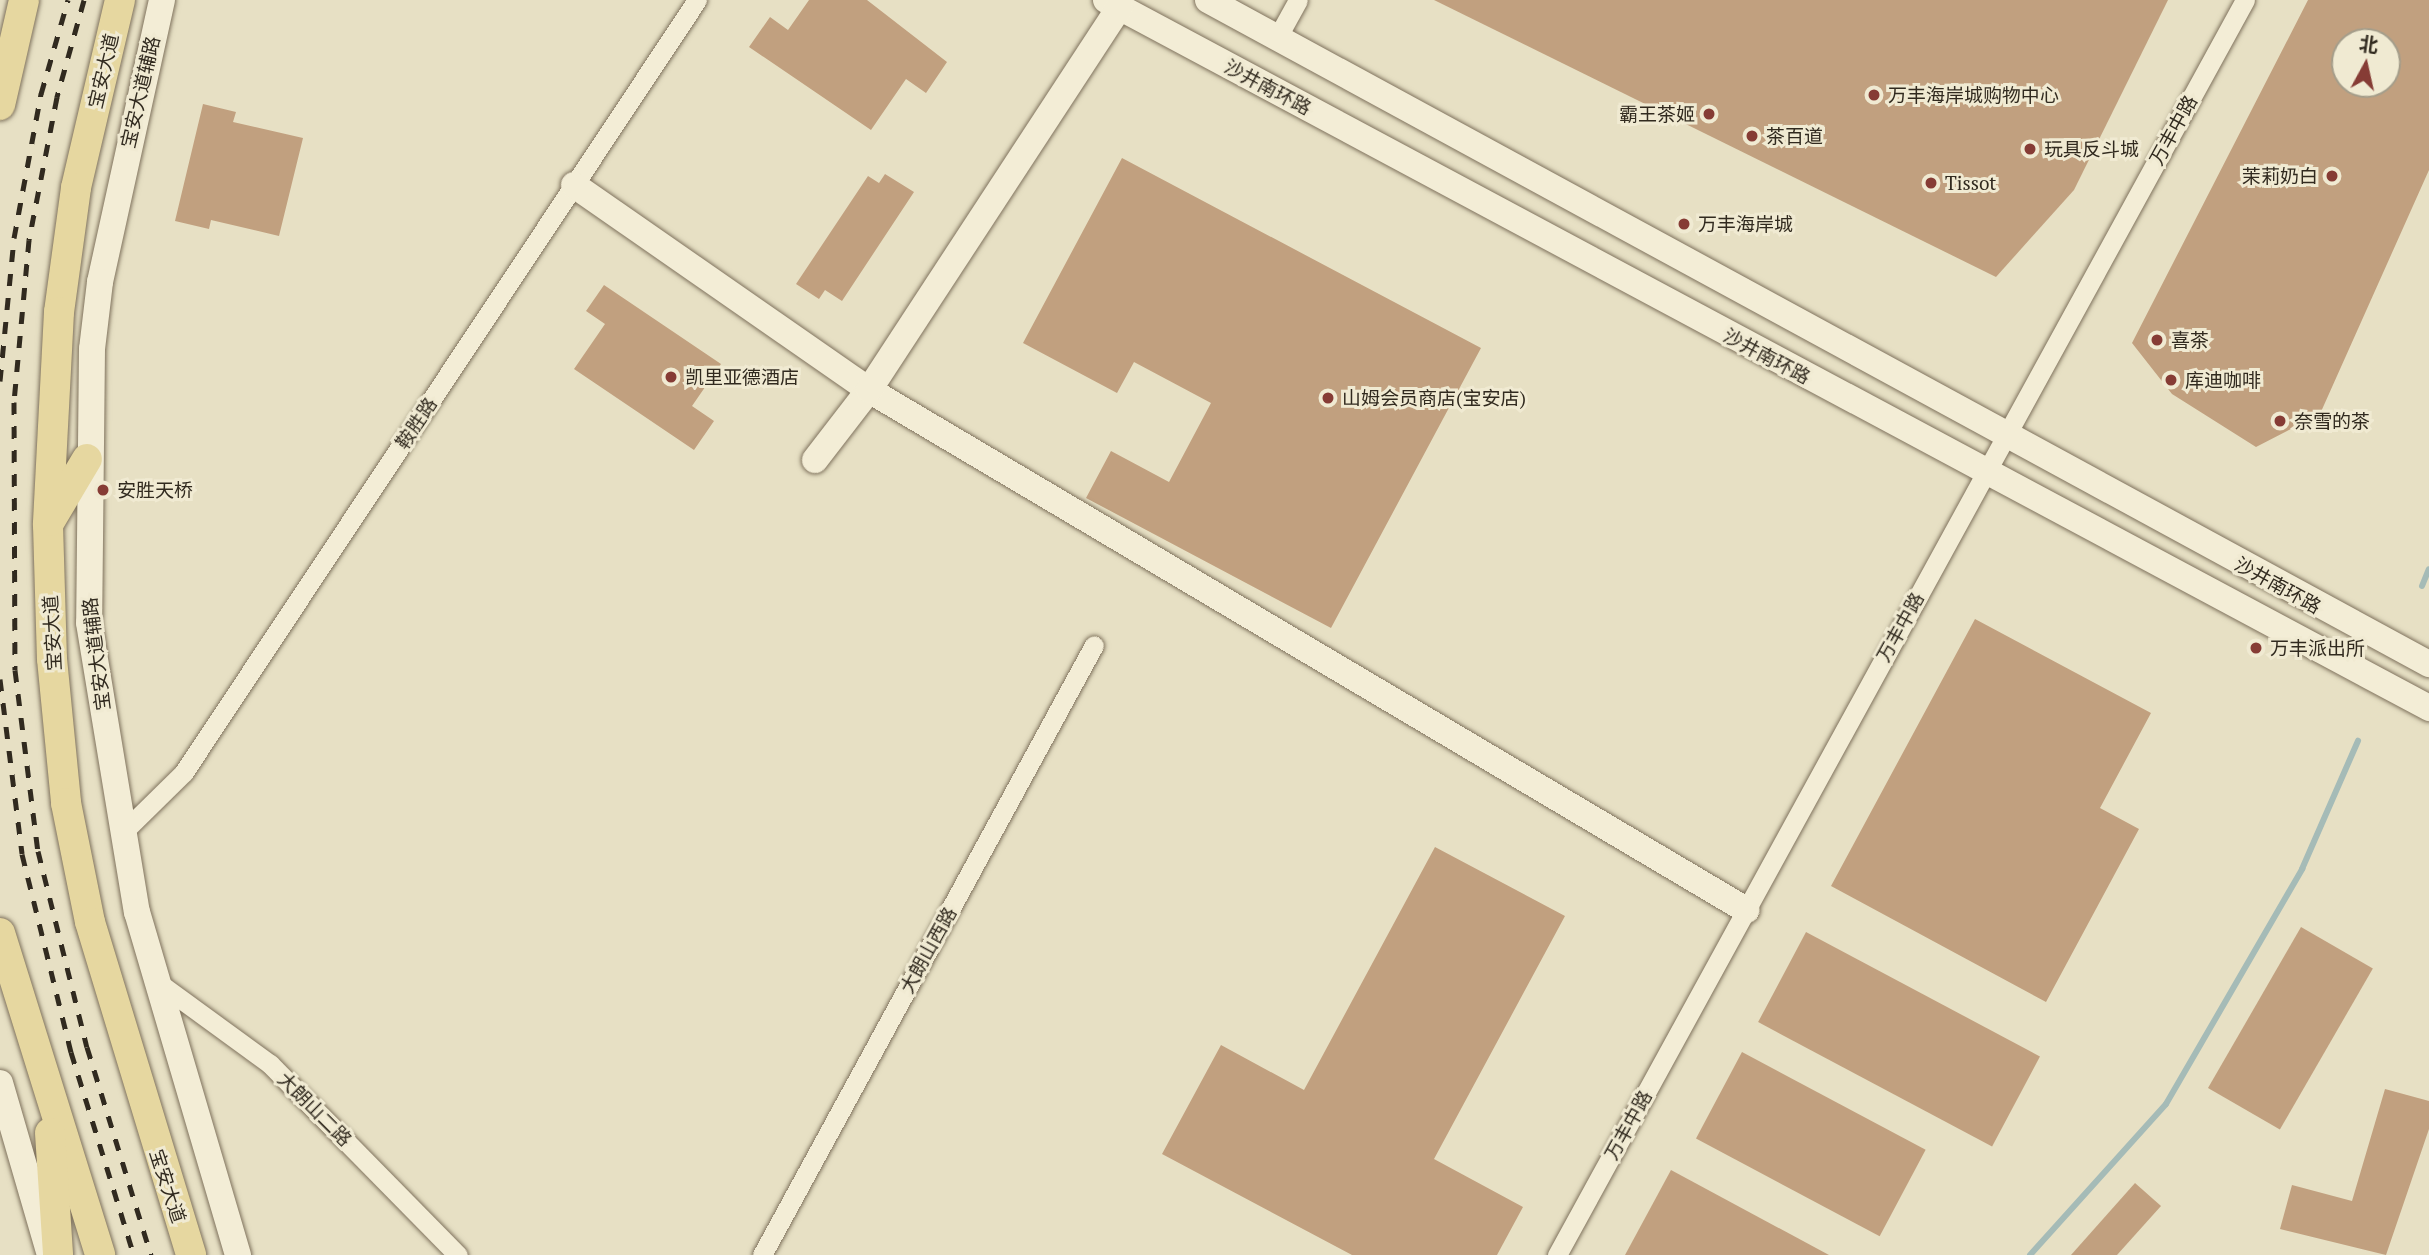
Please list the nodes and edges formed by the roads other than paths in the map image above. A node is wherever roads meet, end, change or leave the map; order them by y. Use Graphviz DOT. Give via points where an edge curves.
graph roads {
  1 [pos="24,0"];
  2 [pos="120,0"];
  3 [pos="162,0"];
  4 [pos="697,0"];
  5 [pos="1208,0"];
  6 [pos="1298,0"];
  7 [pos="2245,0"];
  8 [pos="1113,4"];
  9 [pos="1277,38"];
  10 [pos="0,104"];
  11 [pos="574,185"];
  12 [pos="869,390"];
  13 [pos="2005,436"];
  14 [pos="87,459"];
  15 [pos="815,460"];
  16 [pos="1985,473"];
  17 [pos="48,525"];
  18 [pos="1094,645"];
  19 [pos="2429,664"];
  20 [pos="2429,708"];
  21 [pos="121,834"];
  22 [pos="1746,910"];
  23 [pos="0,933"];
  24 [pos="156,981"];
  25 [pos="46,1080"];
  26 [pos="0,1083"];
  27 [pos="180,1222"];
  28 [pos="50,1255"];
  29 [pos="58,1255"];
  30 [pos="100,1255"];
  31 [pos="191,1255"];
  32 [pos="199,1255"];
  33 [pos="238,1255"];
  34 [pos="458,1255"];
  35 [pos="761,1255"];
  36 [pos="1557,1255"];
  1 -- 10 [label="main road"];
  2 -- 17 [label="main road, 宝安大道" via="76,188 59,312"];
  3 -- 14 [label="main road, 宝安大道辅路" via="100,282"];
  4 -- 11 [label="street, 鞍胜路"];
  5 -- 9 [label="main road, 沙井南环路"];
  6 -- 9 [label="street"];
  7 -- 13 [label="street, 万丰中路"];
  8 -- 12 [label="main road"];
  8 -- 16 [label="main road, 沙井南环路"];
  9 -- 13 [label="main road, 沙井南环路"];
  11 -- 12 [label="main road"];
  11 -- 21 [label="street, 鞍胜路" via="184,772"];
  12 -- 15 [label="main road"];
  12 -- 22 [label="main road"];
  13 -- 16 [label="street, 万丰中路"];
  13 -- 19 [label="main road, 沙井南环路"];
  14 -- 17 [label="main road"];
  14 -- 21 [label="main road, 宝安大道辅路" via="89,623"];
  16 -- 20 [label="main road, 沙井南环路"];
  16 -- 22 [label="street, 万丰中路"];
  17 -- 27 [label="main road, 宝安大道" via="66,803 109,995"];
  18 -- 35 [label="street, 大朗山西路"];
  21 -- 24 [label="main road, 宝安大道辅路"];
  22 -- 36 [label="street, 万丰中路"];
  23 -- 25 [label="main road"];
  24 -- 33 [label="main road, 宝安大道辅路"];
  24 -- 34 [label="street, 大朗山二路" via="270,1064"];
  25 -- 29 [label="main road"];
  25 -- 30 [label="main road"];
  26 -- 28 [label="main road"];
  27 -- 31 [label="main road, 宝安大道"];
  27 -- 32 [label="main road"];
}
